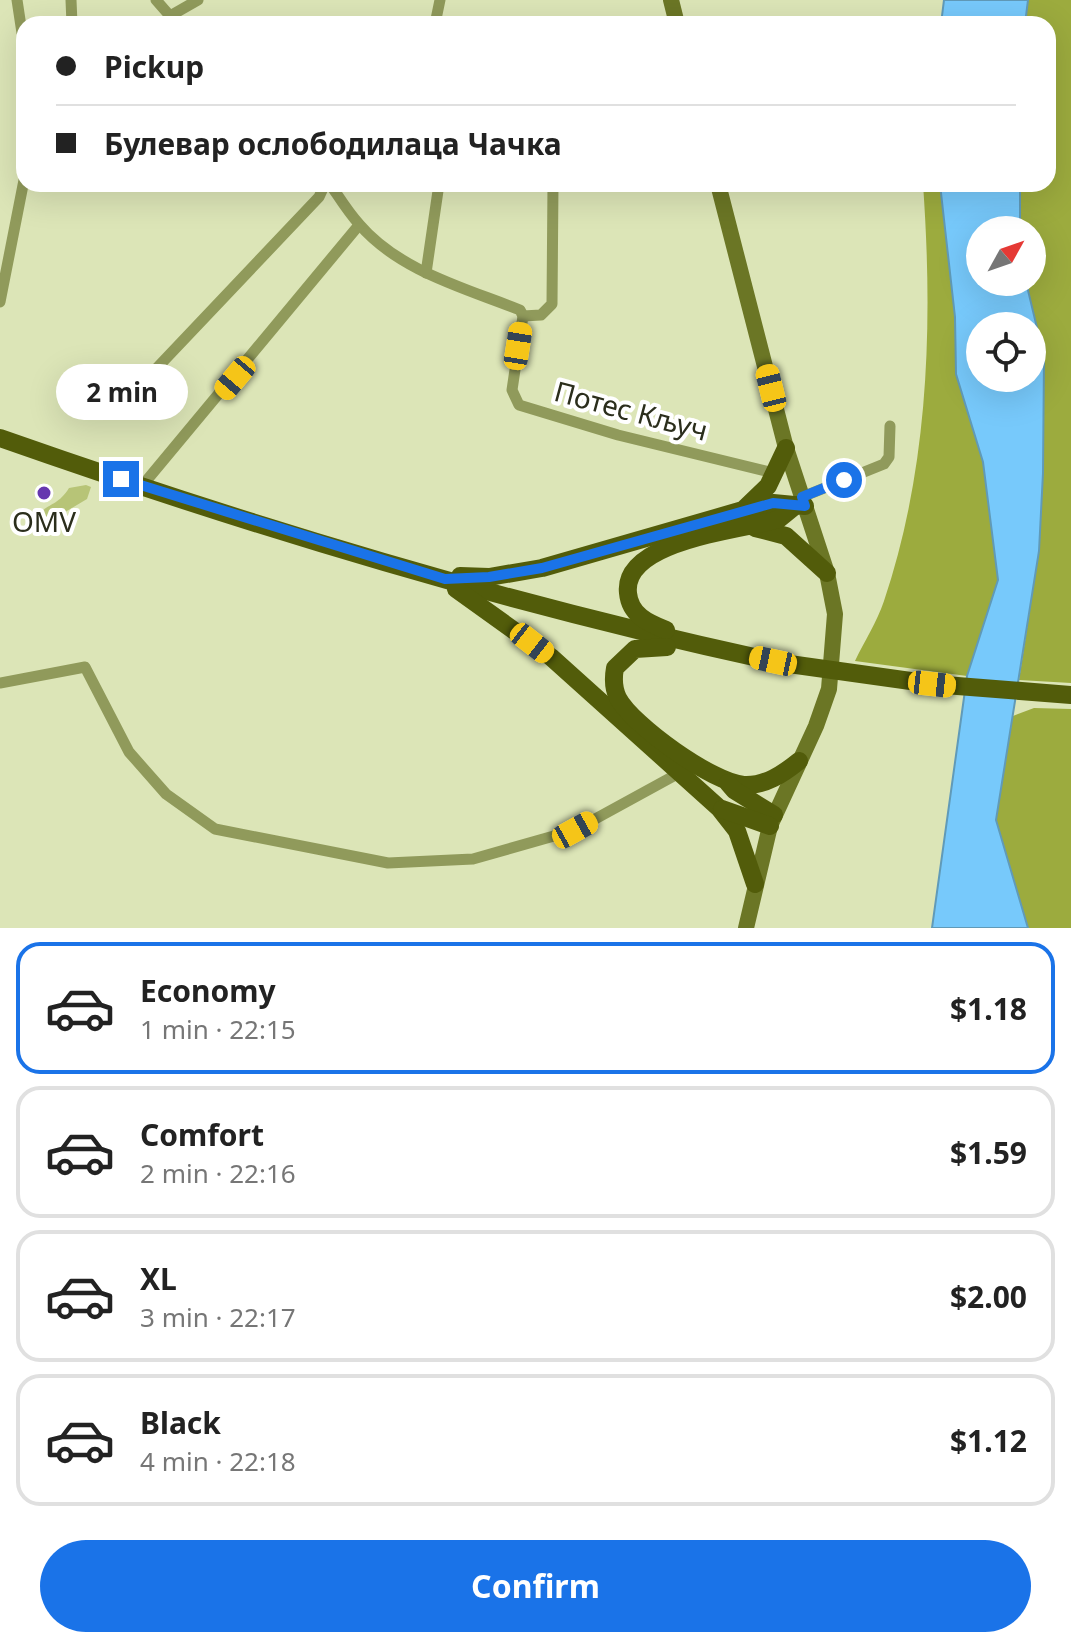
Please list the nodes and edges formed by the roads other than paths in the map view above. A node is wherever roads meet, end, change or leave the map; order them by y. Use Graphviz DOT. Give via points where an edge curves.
graph roads {
  1 [pos="156,0"];
  2 [pos="198,0"];
  3 [pos="170,16"];
  4 [pos="179,16"];
  5 [pos="22,192"];
  6 [pos="322,192"];
  7 [pos="334,192"];
  8 [pos="438,192"];
  9 [pos="553,192"];
  10 [pos="720,192"];
  11 [pos="359,225"];
  12 [pos="426,273"];
  13 [pos="0,302"];
  14 [pos="523,316"];
  15 [pos="118,409"];
  16 [pos="890,426"];
  17 [pos="0,438"];
  18 [pos="786,448"];
  19 [pos="774,473"];
  20 [pos="142,486"];
  21 [pos="800,503"];
  22 [pos="748,519"];
  23 [pos="827,573"];
  24 [pos="445,579"];
  25 [pos="689,643"];
  26 [pos="0,683"];
  27 [pos="1071,695"];
  28 [pos="799,761"];
  29 [pos="681,772"];
  30 [pos="726,779"];
  31 [pos="719,808"];
  32 [pos="772,820"];
  33 [pos="755,884"];
  34 [pos="746,928"];
  1 -- 3 [label="street"];
  2 -- 4 [label="street"];
  5 -- 13 [label="street"];
  6 -- 15 [label="street"];
  7 -- 11 [label="street"];
  8 -- 12 [label="street"];
  9 -- 14 [label="street" via="552,304 541,315"];
  10 -- 18 [label="street"];
  11 -- 12 [label="street"];
  11 -- 20 [label="street"];
  12 -- 14 [label="street" via="520,310"];
  14 -- 19 [label="street, Потес Кључ" via="512,390 519,405"];
  16 -- 21 [label="street" via="884,464"];
  17 -- 20 [label="main road"];
  18 -- 19 [label="main road"];
  18 -- 21 [label="street"];
  19 -- 22 [label="main road"];
  20 -- 24 [label="main road"];
  21 -- 22 [label="main road" via="779,519"];
  21 -- 23 [label="street"];
  22 -- 23 [label="main road" via="786,536"];
  22 -- 24 [label="main road" via="542,568"];
  22 -- 25 [label="main road" via="660,549 632,574 628,591 638,615"];
  23 -- 28 [label="street" via="835,614 829,689"];
  24 -- 25 [label="main road"];
  24 -- 29 [label="main road" via="551,657"];
  25 -- 27 [label="main road, bridge" via="782,663 918,682"];
  25 -- 30 [label="main road" via="631,651 615,668 614,690 646,728"];
  26 -- 29 [label="street" via="85,667 129,752 166,794 215,829 388,863 473,859 575,830"];
  28 -- 30 [label="main road" via="761,783"];
  28 -- 32 [label="street"];
  29 -- 31 [label="main road"];
  30 -- 32 [label="main road"];
  31 -- 32 [label="main road"];
  31 -- 33 [label="main road" via="737,831"];
  32 -- 33 [label="street"];
  33 -- 34 [label="street"];
}
